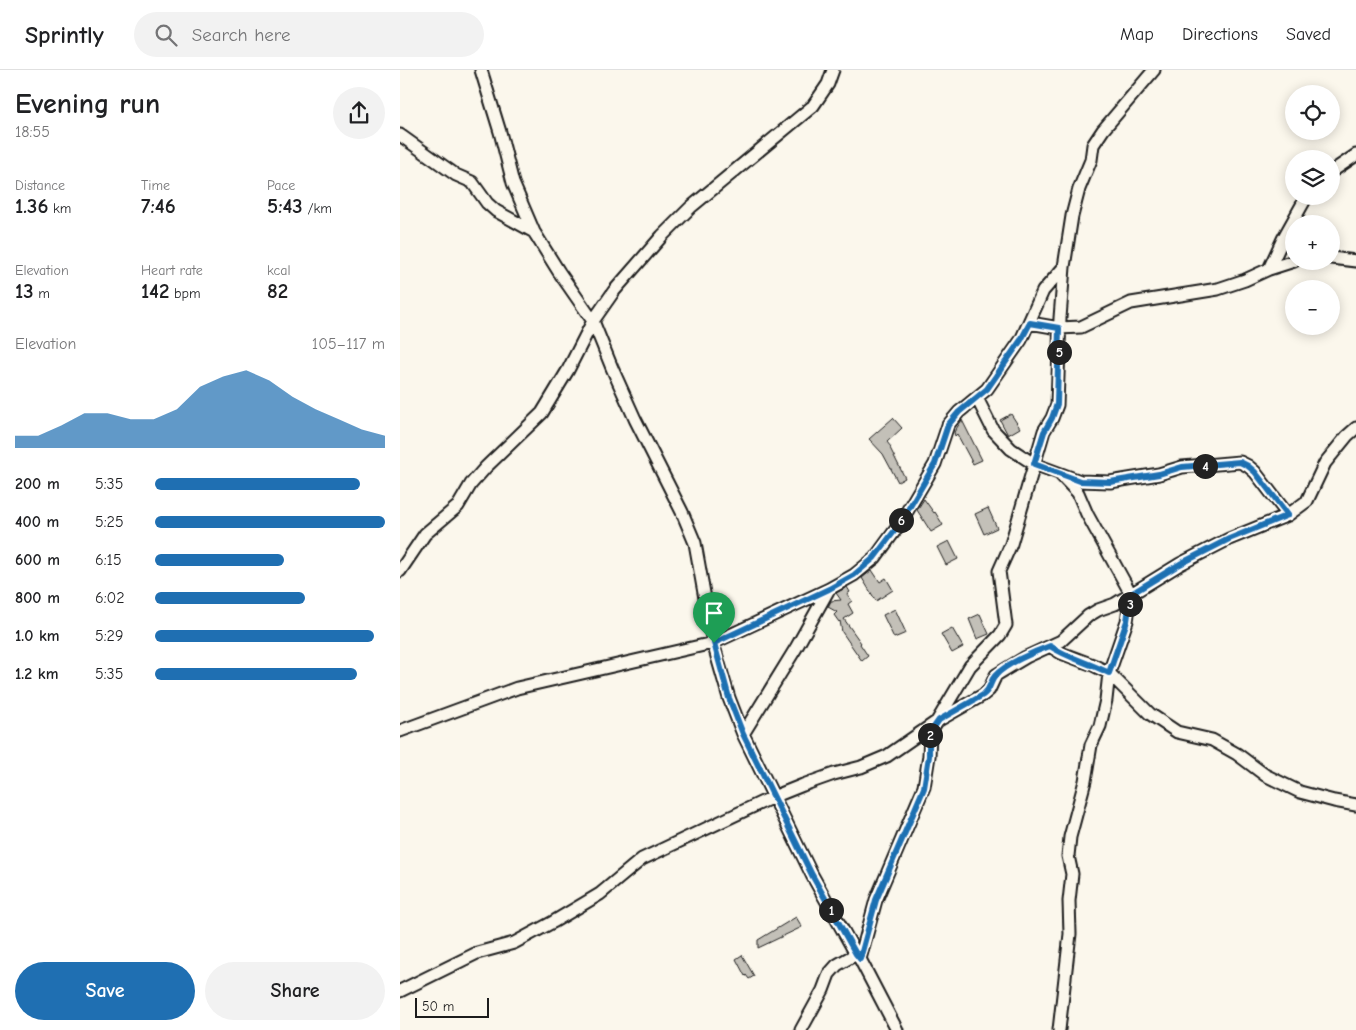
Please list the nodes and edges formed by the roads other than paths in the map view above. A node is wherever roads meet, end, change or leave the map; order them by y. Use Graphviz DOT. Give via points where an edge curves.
graph roads {
  1 [pos="480,70"];
  2 [pos="833,70"];
  3 [pos="1154,70"];
  4 [pos="400,136"];
  5 [pos="1356,155"];
  6 [pos="1340,166"];
  7 [pos="1302,205"];
  8 [pos="534,232"];
  9 [pos="1340,259"];
  10 [pos="1356,261"];
  11 [pos="1285,264"];
  12 [pos="1064,267"];
  13 [pos="1269,269"];
  14 [pos="593,321"];
  15 [pos="1030,323"];
  16 [pos="1059,328"];
  17 [pos="977,398"];
  18 [pos="1356,428"];
  19 [pos="1034,464"];
  20 [pos="1060,474"];
  21 [pos="1288,515"];
  22 [pos="400,571"];
  23 [pos="829,589"];
  24 [pos="1131,594"];
  25 [pos="714,643"];
  26 [pos="1050,646"];
  27 [pos="1109,673"];
  28 [pos="939,720"];
  29 [pos="400,731"];
  30 [pos="743,734"];
  31 [pos="774,797"];
  32 [pos="1356,805"];
  33 [pos="858,956"];
  34 [pos="400,991"];
  35 [pos="801,1030"];
  36 [pos="897,1030"];
  37 [pos="1059,1030"];
  1 -- 8 [label="street" via="513,183"];
  2 -- 14 [label="street" via="813,106 674,224 614,291"];
  3 -- 12 [label="street" via="1094,145 1074,207"];
  4 -- 8 [label="street" via="472,182 496,211"];
  5 -- 6 [label="street"];
  7 -- 13 [label="street"];
  8 -- 14 [label="street"];
  9 -- 10 [label="street"];
  11 -- 13 [label="street"];
  12 -- 15 [label="street" via="1043,291"];
  12 -- 16 [label="street"];
  13 -- 16 [label="street" via="1218,289 1131,304 1081,327"];
  14 -- 22 [label="street" via="542,413 486,467 458,506 425,534"];
  14 -- 25 [label="street" via="635,419 695,543"];
  15 -- 16 [label="street"];
  15 -- 17 [label="street" via="987,389"];
  16 -- 19 [label="street" via="1057,404"];
  17 -- 19 [label="street" via="993,430"];
  17 -- 23 [label="street" via="948,425 935,464 899,525 874,558 854,575"];
  18 -- 21 [label="street" via="1325,463 1307,501"];
  19 -- 20 [label="street"];
  19 -- 28 [label="street" via="1011,544 999,571 1006,625 970,666"];
  20 -- 21 [label="street" via="1080,481 1110,482 1182,467 1240,462 1255,472"];
  20 -- 24 [label="street" via="1078,493"];
  21 -- 24 [label="street" via="1229,539"];
  23 -- 25 [label="street"];
  23 -- 30 [label="street"];
  24 -- 26 [label="street" via="1088,616 1065,638"];
  24 -- 27 [label="street" via="1127,621"];
  25 -- 29 [label="street" via="517,688"];
  25 -- 30 [label="street"];
  26 -- 27 [label="street"];
  26 -- 28 [label="street" via="1011,665 996,675 983,695"];
  27 -- 32 [label="street" via="1150,714 1177,732 1212,740 1265,775 1300,792"];
  27 -- 37 [label="street" via="1100,726 1090,745 1085,781 1070,837 1070,934"];
  28 -- 31 [label="street" via="887,756"];
  28 -- 33 [label="street" via="929,738 924,788 876,900"];
  30 -- 31 [label="street"];
  31 -- 33 [label="street" via="812,875"];
  31 -- 34 [label="street" via="642,858 600,894 514,943 477,954"];
  33 -- 35 [label="street" via="837,964 829,974"];
  33 -- 36 [label="street"];
}
